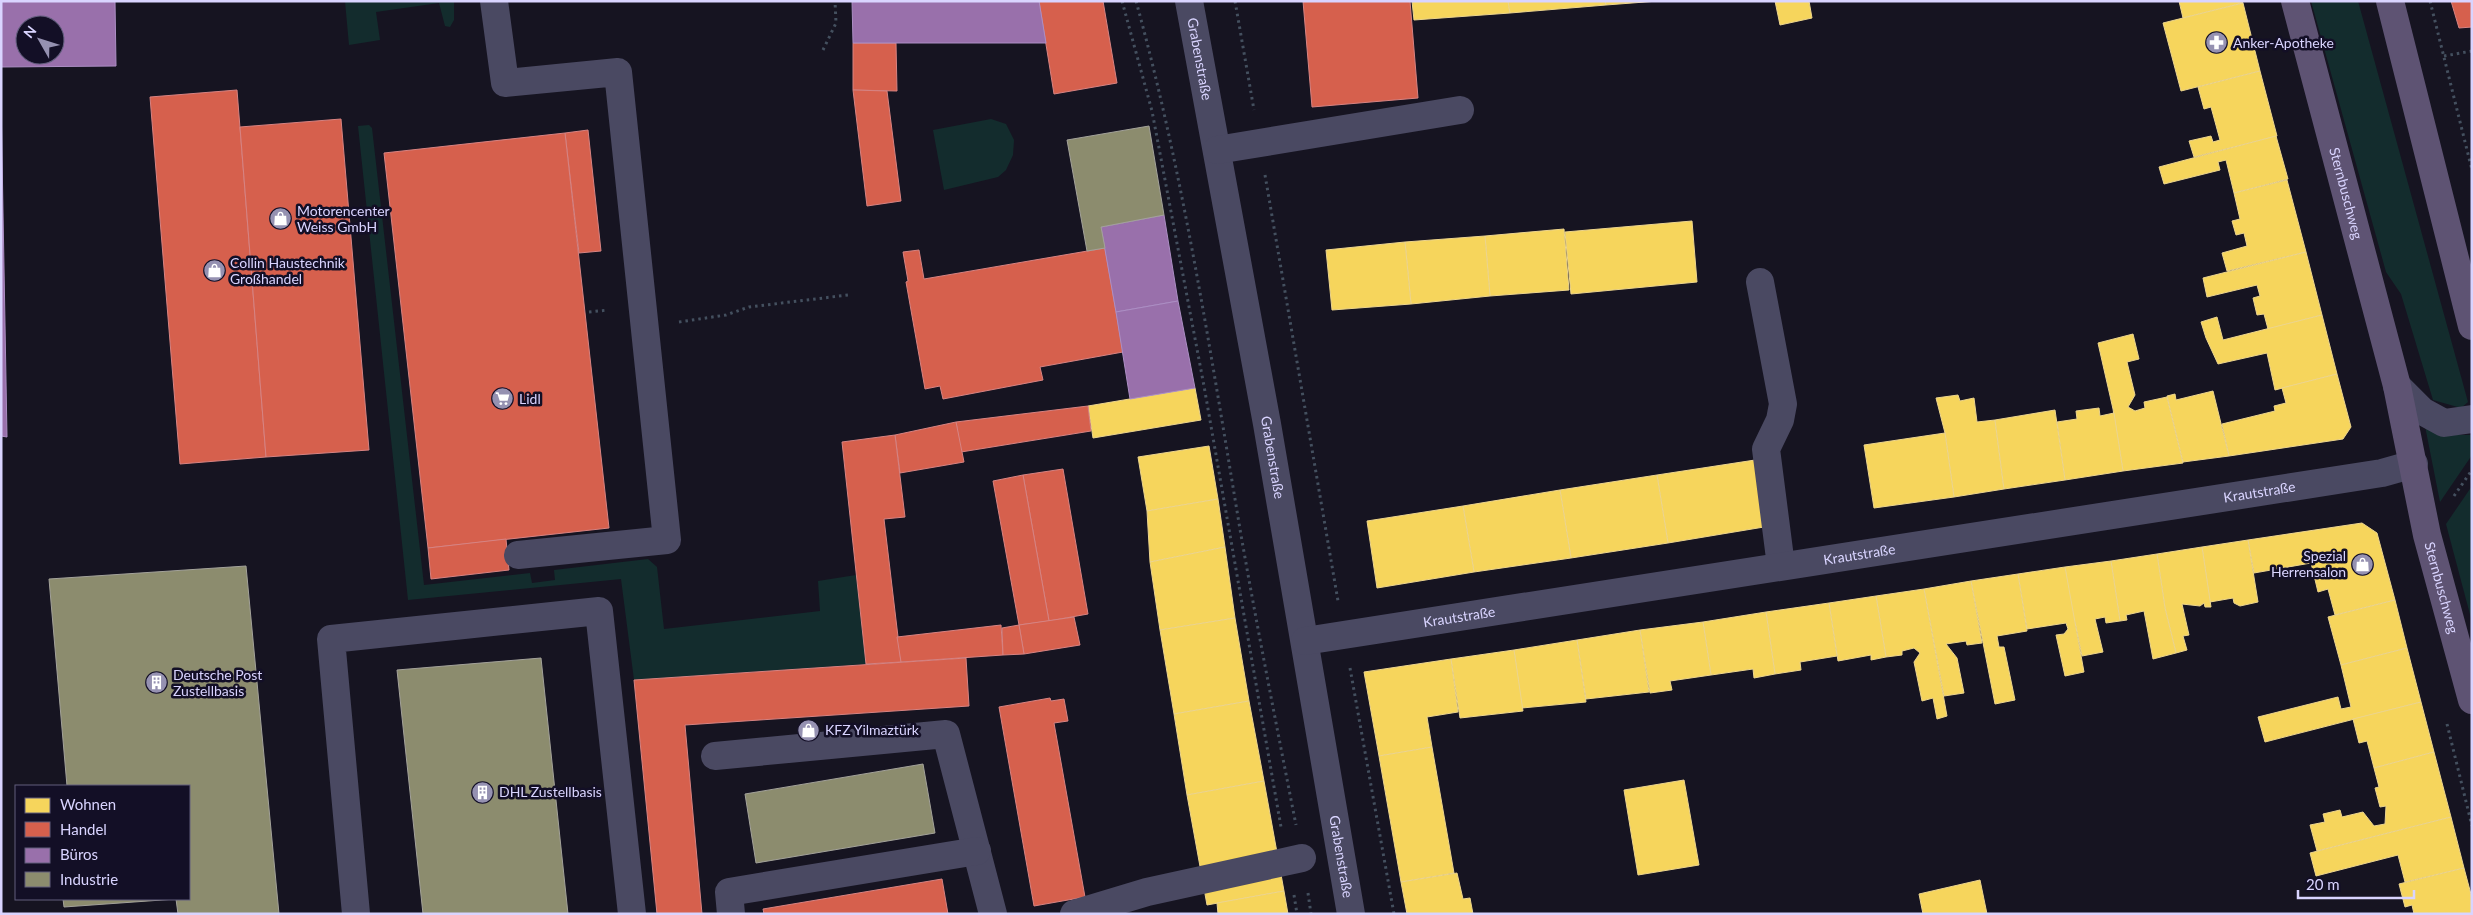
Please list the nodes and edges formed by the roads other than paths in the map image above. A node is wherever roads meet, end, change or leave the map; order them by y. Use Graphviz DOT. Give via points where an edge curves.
graph roads {
  1 [pos="494,1"];
  2 [pos="1190,1"];
  3 [pos="2295,1"];
  4 [pos="2390,1"];
  5 [pos="1460,110"];
  6 [pos="1217,150"];
  7 [pos="1760,282"];
  8 [pos="2472,326"];
  9 [pos="2397,386"];
  10 [pos="2472,419"];
  11 [pos="2414,464"];
  12 [pos="518,555"];
  13 [pos="1781,566"];
  14 [pos="1306,641"];
  15 [pos="2472,700"];
  16 [pos="715,756"];
  17 [pos="977,851"];
  18 [pos="1302,858"];
  19 [pos="356,914"];
  20 [pos="632,914"];
  21 [pos="731,914"];
  22 [pos="993,914"];
  23 [pos="1074,914"];
  24 [pos="1351,914"];
  1 -- 12 [label="street" via="505,84 618,72 667,540"];
  2 -- 6 [label="street, Grabenstraße"];
  3 -- 9 [label="main road, Sternbuschweg"];
  4 -- 8 [label="main road"];
  5 -- 6 [label="street"];
  6 -- 14 [label="street, Grabenstraße"];
  7 -- 13 [label="street" via="1783,404 1780,420 1766,449"];
  9 -- 10 [label="street" via="2422,411 2444,423"];
  9 -- 11 [label="main road, Sternbuschweg"];
  11 -- 13 [label="street, Krautstraße" via="2382,473"];
  11 -- 15 [label="main road, Sternbuschweg" via="2427,536"];
  13 -- 14 [label="street, Krautstraße"];
  14 -- 24 [label="street, Grabenstraße"];
  16 -- 17 [label="street" via="946,734"];
  17 -- 21 [label="street" via="729,892"];
  17 -- 22 [label="street"];
  18 -- 23 [label="street" via="1147,892"];
  19 -- 20 [label="street" via="331,639 599,611"];
}
